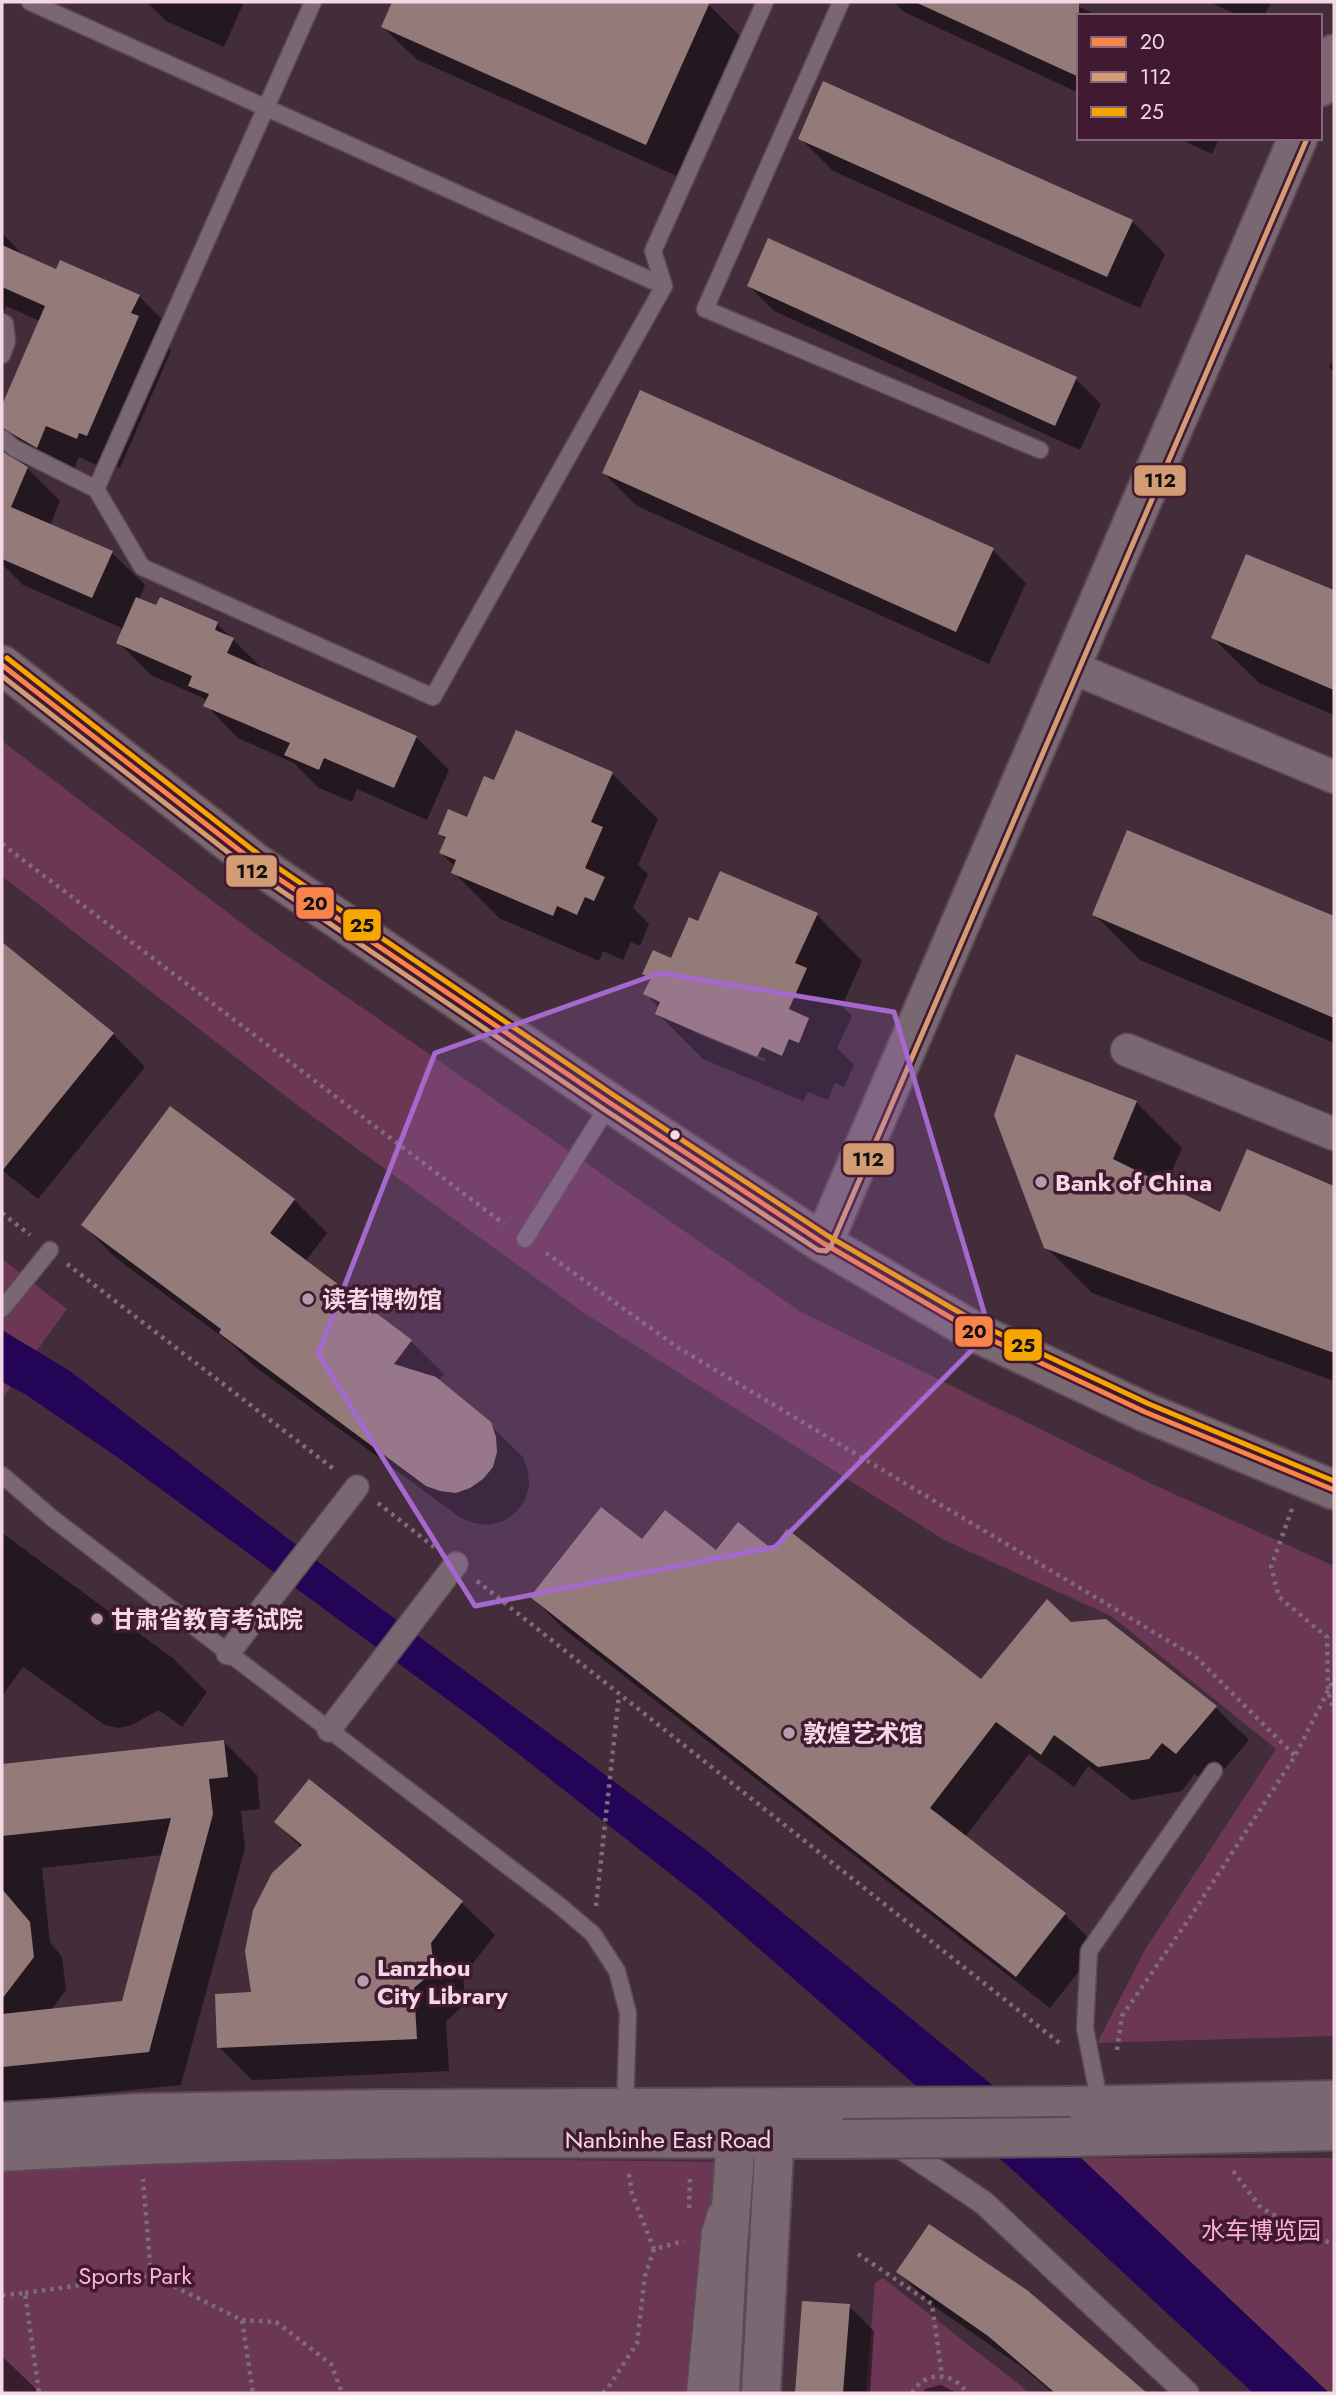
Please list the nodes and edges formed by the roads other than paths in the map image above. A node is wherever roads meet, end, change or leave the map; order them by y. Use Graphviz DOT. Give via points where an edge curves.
graph roads {
  1 [pos="30,2"];
  2 [pos="313,2"];
  3 [pos="765,2"];
  4 [pos="841,2"];
  5 [pos="1334,54"];
  6 [pos="1322,82"];
  7 [pos="266,108"];
  8 [pos="1297,140"];
  9 [pos="664,286"];
  10 [pos="2,322"];
  11 [pos="2,355"];
  12 [pos="2,438"];
  13 [pos="1040,450"];
  14 [pos="96,489"];
  15 [pos="2,665"];
  16 [pos="1071,667"];
  17 [pos="1334,777"];
  18 [pos="1127,1050"];
  19 [pos="610,1103"];
  20 [pos="1334,1134"];
  21 [pos="525,1239"];
  22 [pos="823,1243"];
  23 [pos="50,1250"];
  24 [pos="6,1303"];
  25 [pos="2,1475"];
  26 [pos="1319,1483"];
  27 [pos="357,1487"];
  28 [pos="456,1564"];
  29 [pos="228,1653"];
  30 [pos="329,1730"];
  31 [pos="1214,1771"];
  32 [pos="1334,2100"];
  33 [pos="1084,2105"];
  34 [pos="2,2122"];
  35 [pos="738,2123"];
  36 [pos="776,2123"];
  37 [pos="843,2123"];
  38 [pos="625,2124"];
  39 [pos="1334,2131"];
  40 [pos="2,2152"];
  41 [pos="712,2389"];
  42 [pos="762,2389"];
  43 [pos="1187,2393"];
  1 -- 7 [label="lane"];
  2 -- 7 [label="lane"];
  3 -- 9 [label="lane" via="653,251"];
  4 -- 13 [label="lane" via="705,309"];
  5 -- 6 [label="main road"];
  7 -- 9 [label="lane"];
  7 -- 14 [label="lane"];
  8 -- 16 [label="main road"];
  9 -- 14 [label="lane" via="433,697 142,567"];
  10 -- 11 [label="lane" via="7,341"];
  12 -- 14 [label="lane" via="13,448"];
  15 -- 19 [label="main road" via="257,864"];
  16 -- 17 [label="street"];
  16 -- 22 [label="main road"];
  18 -- 20 [label="street"];
  19 -- 21 [label="lane"];
  19 -- 22 [label="main road"];
  22 -- 26 [label="main road" via="977,1333 1145,1412"];
  23 -- 24 [label="lane"];
  25 -- 29 [label="lane"];
  27 -- 29 [label="street"];
  28 -- 30 [label="street"];
  29 -- 30 [label="lane"];
  30 -- 38 [label="lane" via="593,1934 617,1971 628,2013"];
  31 -- 33 [label="lane" via="1089,1951"];
  32 -- 33 [label="main road, Nanbinhe East Road"];
  33 -- 37 [label="main road, Nanbinhe East Road, bridge"];
  33 -- 39 [label="main road, Nanbinhe East Road" via="1220,2132"];
  34 -- 38 [label="main road, Nanbinhe East Road" via="152,2113 385,2109"];
  35 -- 36 [label="main road, Nanbinhe East Road"];
  35 -- 38 [label="main road, Nanbinhe East Road"];
  35 -- 41 [label="main road"];
  36 -- 37 [label="main road, Nanbinhe East Road"];
  36 -- 42 [label="main road"];
  37 -- 43 [label="street" via="984,2203"];
  38 -- 40 [label="main road, Nanbinhe East Road"];
}
